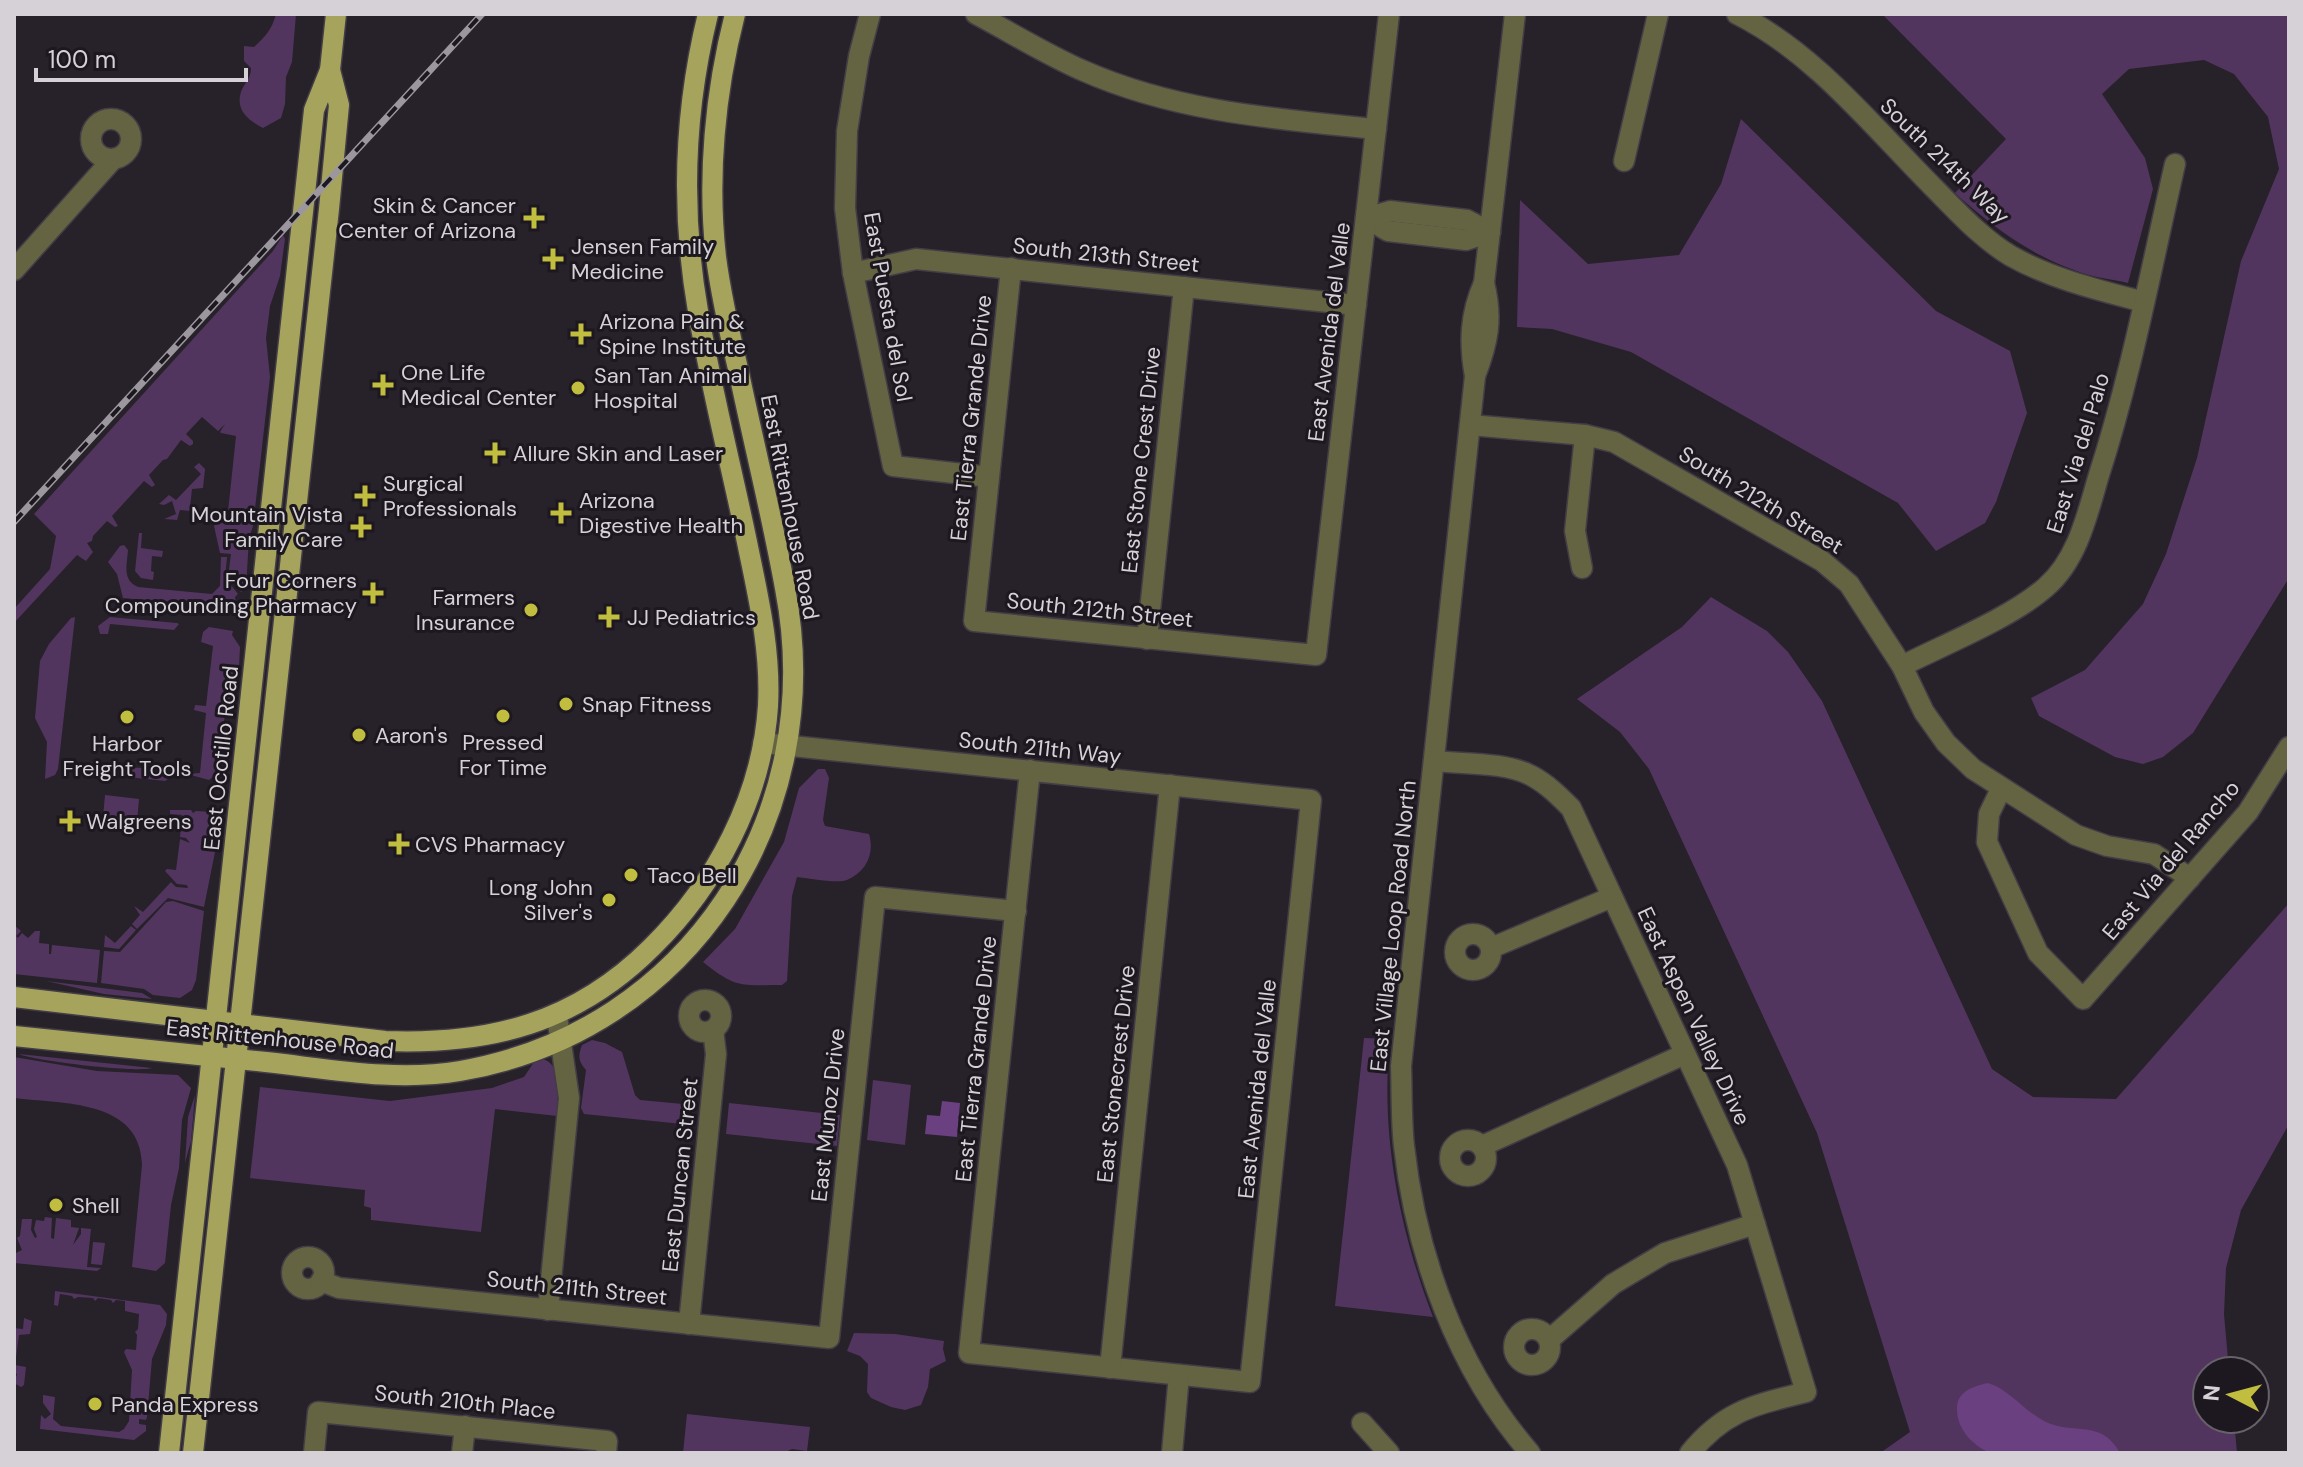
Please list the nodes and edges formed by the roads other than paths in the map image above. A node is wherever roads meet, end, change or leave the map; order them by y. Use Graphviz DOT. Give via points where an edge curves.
graph roads {
  1 [pos="336,14"];
  2 [pos="708,14"];
  3 [pos="735,14"];
  4 [pos="870,14"];
  5 [pos="976,14"];
  6 [pos="1389,14"];
  7 [pos="1515,14"];
  8 [pos="1658,14"];
  9 [pos="1737,14"];
  10 [pos="330,70"];
  11 [pos="1376,129"];
  12 [pos="113,159"];
  13 [pos="1624,161"];
  14 [pos="2175,164"];
  15 [pos="1366,218"];
  16 [pos="1490,232"];
  17 [pos="1011,268"];
  18 [pos="14,270"];
  19 [pos="853,273"];
  20 [pos="1184,287"];
  21 [pos="2144,302"];
  22 [pos="1356,305"];
  23 [pos="1470,425"];
  24 [pos="1585,435"];
  25 [pos="989,477"];
  26 [pos="1582,568"];
  27 [pos="974,621"];
  28 [pos="1147,639"];
  29 [pos="1316,655"];
  30 [pos="1902,666"];
  31 [pos="763,743"];
  32 [pos="787,746"];
  33 [pos="2289,747"];
  34 [pos="246,750"];
  35 [pos="1434,761"];
  36 [pos="268,769"];
  37 [pos="1030,770"];
  38 [pos="1170,785"];
  39 [pos="2001,789"];
  40 [pos="1311,800"];
  41 [pos="2190,878"];
  42 [pos="1612,897"];
  43 [pos="1016,911"];
  44 [pos="1491,948"];
  45 [pos="14,997"];
  46 [pos="557,1016"];
  47 [pos="215,1019"];
  48 [pos="241,1024"];
  49 [pos="713,1030"];
  50 [pos="14,1036"];
  51 [pos="562,1040"];
  52 [pos="1685,1054"];
  53 [pos="212,1056"];
  54 [pos="238,1059"];
  55 [pos="1482,1146"];
  56 [pos="1755,1224"];
  57 [pos="321,1281"];
  58 [pos="548,1310"];
  59 [pos="689,1324"];
  60 [pos="829,1338"];
  61 [pos="1549,1340"];
  62 [pos="1110,1368"];
  63 [pos="1179,1375"];
  64 [pos="1362,1423"];
  65 [pos="465,1426"];
  66 [pos="607,1447"];
  67 [pos="169,1453"];
  68 [pos="193,1453"];
  69 [pos="314,1453"];
  70 [pos="462,1453"];
  71 [pos="1172,1453"];
  72 [pos="1389,1453"];
  73 [pos="1530,1453"];
  74 [pos="1690,1453"];
  1 -- 10 [label="main road, East Ocotillo Road"];
  2 -- 31 [label="main road, East Rittenhouse Road" via="689,126 690,244 698,311 766,638"];
  3 -- 32 [label="main road, East Rittenhouse Road" via="714,148 716,256 786,592 793,692"];
  4 -- 19 [label="street, East Puesta del Sol" via="847,131 845,208"];
  5 -- 11 [label="street" via="1084,71 1170,100 1233,114"];
  6 -- 11 [label="street, East Avenida del Valle"];
  7 -- 16 [label="street, East Village Loop Road North"];
  8 -- 13 [label="street"];
  9 -- 21 [label="street, South 214th Way" via="1802,54 1963,218 2010,255 2067,282"];
  10 -- 34 [label="main road, East Ocotillo Road" via="314,110"];
  10 -- 36 [label="main road, East Ocotillo Road" via="339,105 335,154"];
  11 -- 15 [label="street, East Avenida del Valle"];
  12 -- 18 [label="street"];
  14 -- 21 [label="street, East Via del Palo"];
  15 -- 16 [label="street" via="1390,211 1467,220"];
  15 -- 22 [label="street, East Avenida del Valle"];
  16 -- 23 [label="street, East Village Loop Road North" via="1484,283 1474,305"];
  17 -- 19 [label="street, South 213th Street" via="916,259"];
  17 -- 20 [label="street, South 213th Street"];
  17 -- 25 [label="street, East Tierra Grande Drive"];
  19 -- 25 [label="street, East Puesta del Sol" via="893,466"];
  20 -- 22 [label="street, South 213th Street"];
  20 -- 28 [label="street, East Stone Crest Drive"];
  21 -- 30 [label="street, East Via del Palo" via="2121,408 2081,534 2066,564 2022,605"];
  22 -- 29 [label="street, East Avenida del Valle"];
  23 -- 24 [label="street, South 212th Street"];
  23 -- 35 [label="street, East Village Loop Road North"];
  24 -- 26 [label="street" via="1575,531"];
  24 -- 30 [label="street, South 212th Street" via="1614,442 1822,561 1849,584"];
  25 -- 27 [label="street, East Tierra Grande Drive"];
  27 -- 28 [label="street, South 212th Street"];
  28 -- 29 [label="street, South 212th Street"];
  30 -- 39 [label="street, South 212th Street" via="1946,743"];
  31 -- 32 [label="street, South 211th Way"];
  31 -- 46 [label="main road, East Rittenhouse Road" via="727,850 685,911 626,971"];
  32 -- 37 [label="street, South 211th Way"];
  32 -- 51 [label="main road, East Rittenhouse Road" via="753,853 716,915 647,986 612,1013"];
  33 -- 41 [label="street, East Via del Rancho" via="2248,812"];
  34 -- 36 [label="main road"];
  34 -- 47 [label="main road, East Ocotillo Road"];
  35 -- 42 [label="street, East Aspen Valley Drive" via="1513,769 1544,783 1571,808"];
  35 -- 73 [label="street, East Village Loop Road North" via="1401,1066 1410,1193 1437,1289 1460,1344"];
  36 -- 48 [label="main road, East Ocotillo Road"];
  37 -- 38 [label="street, South 211th Way"];
  37 -- 43 [label="street, East Tierra Grande Drive"];
  38 -- 40 [label="street, South 211th Way"];
  38 -- 62 [label="street, East Stonecrest Drive"];
  39 -- 41 [label="street, South 212th Street" via="2076,835 2154,854"];
  39 -- 41 [label="street, East Via del Rancho" via="1989,814 1987,842 2038,953 2083,999"];
  40 -- 63 [label="street, East Avenida del Valle" via="1250,1382"];
  42 -- 44 [label="street"];
  42 -- 52 [label="street, East Aspen Valley Drive"];
  43 -- 60 [label="street, East Munoz Drive" via="875,897"];
  43 -- 62 [label="street, East Tierra Grande Drive" via="969,1353"];
  45 -- 47 [label="main road, East Rittenhouse Road"];
  46 -- 48 [label="main road, East Rittenhouse Road" via="503,1032 424,1042"];
  46 -- 51 [label="street"];
  47 -- 48 [label="main road, East Rittenhouse Road"];
  47 -- 53 [label="main road, East Ocotillo Road"];
  48 -- 54 [label="main road, East Ocotillo Road"];
  49 -- 59 [label="street, East Duncan Street" via="716,1054"];
  50 -- 53 [label="main road, East Rittenhouse Road"];
  51 -- 54 [label="main road, East Rittenhouse Road" via="459,1071 415,1075"];
  51 -- 58 [label="street" via="569,1098"];
  52 -- 55 [label="street"];
  52 -- 56 [label="street, East Aspen Valley Drive" via="1737,1165"];
  53 -- 54 [label="main road, East Rittenhouse Road"];
  53 -- 67 [label="main road, East Ocotillo Road"];
  54 -- 68 [label="main road, East Ocotillo Road"];
  56 -- 61 [label="street" via="1665,1253 1613,1284"];
  56 -- 74 [label="street, East Aspen Valley Drive" via="1806,1392 1749,1406 1718,1423"];
  57 -- 58 [label="street, South 211th Street" via="339,1288"];
  58 -- 59 [label="street, South 211th Street"];
  59 -- 60 [label="street, South 211th Street"];
  62 -- 63 [label="street"];
  63 -- 71 [label="street"];
  64 -- 72 [label="street"];
  65 -- 66 [label="street, South 210th Place"];
  65 -- 69 [label="street, South 210th Place" via="318,1412"];
  65 -- 70 [label="street"];
}
